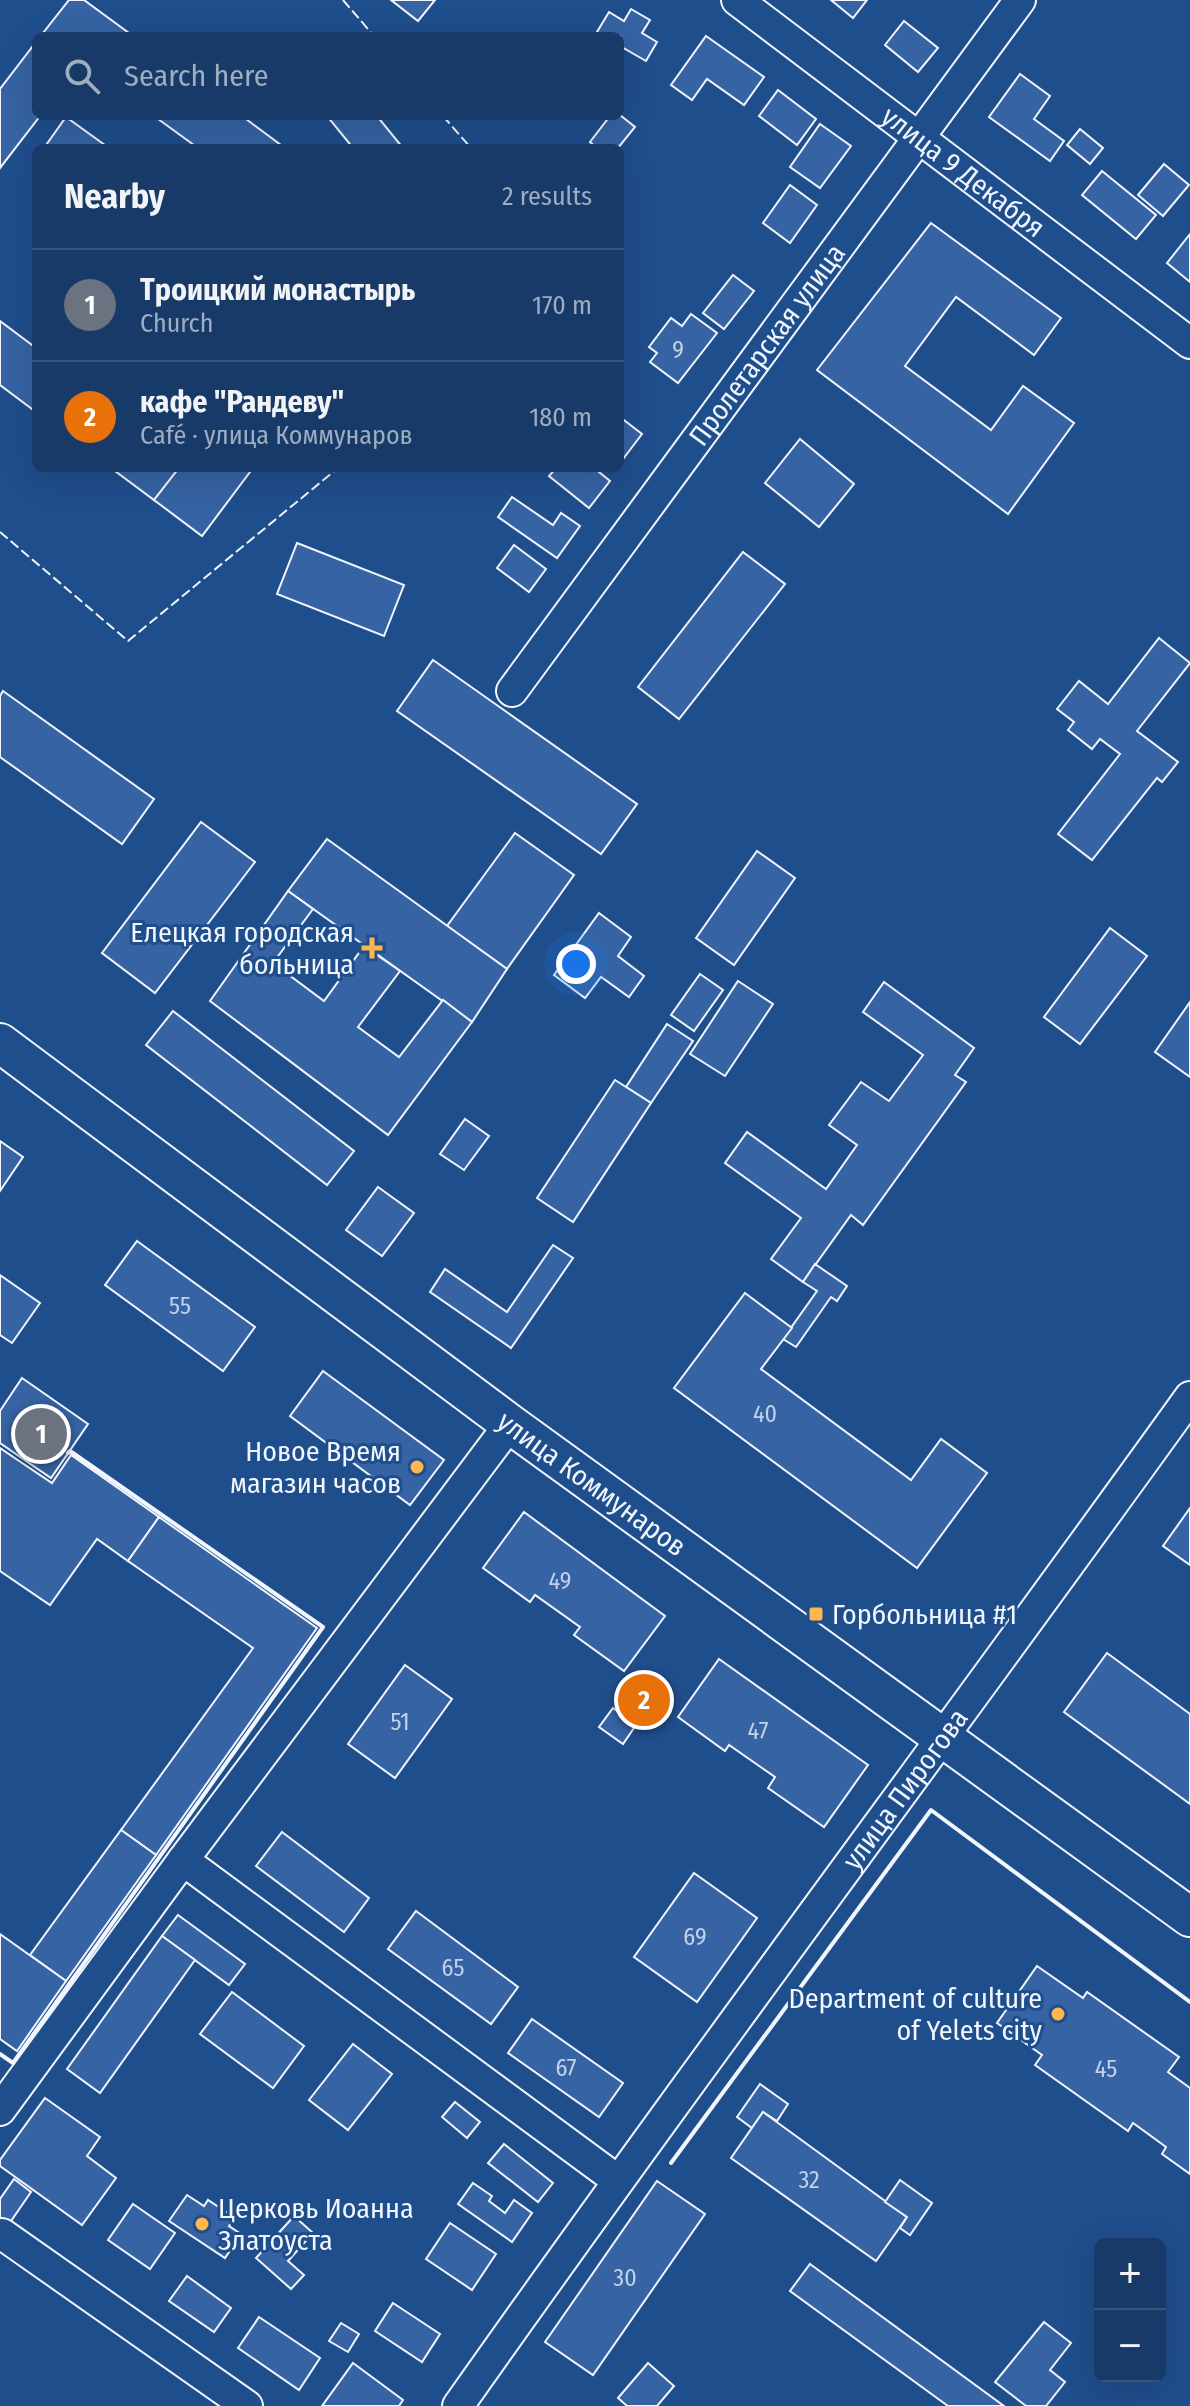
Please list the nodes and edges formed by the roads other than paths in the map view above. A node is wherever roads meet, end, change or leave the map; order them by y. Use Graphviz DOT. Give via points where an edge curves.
graph roads {
  1 [pos="737,0"];
  2 [pos="1020,0"];
  3 [pos="918,136"];
  4 [pos="1190,343"];
  5 [pos="512,691"];
  6 [pos="0,1043"];
  7 [pos="1190,1397"];
  8 [pos="510,1424"];
  9 [pos="944,1739"];
  10 [pos="183,1860"];
  11 [pos="1190,1917"];
  12 [pos="0,2110"];
  13 [pos="617,2180"];
  14 [pos="2,2234"];
  15 [pos="247,2406"];
  16 [pos="458,2406"];
  1 -- 3 [label="street, улица 9 Декабря"];
  2 -- 3 [label="street, Пролетарская улица"];
  3 -- 4 [label="street, улица 9 Декабря"];
  3 -- 5 [label="street, Пролетарская улица"];
  6 -- 8 [label="main road, улица Коммунаров"];
  7 -- 9 [label="street, улица Пирогова"];
  8 -- 9 [label="main road, улица Коммунаров"];
  8 -- 10 [label="street"];
  9 -- 11 [label="main road, улица Коммунаров"];
  9 -- 13 [label="street, улица Пирогова"];
  10 -- 12 [label="street"];
  10 -- 13 [label="street"];
  13 -- 16 [label="street, улица Пирогова"];
  14 -- 15 [label="street"];
}
